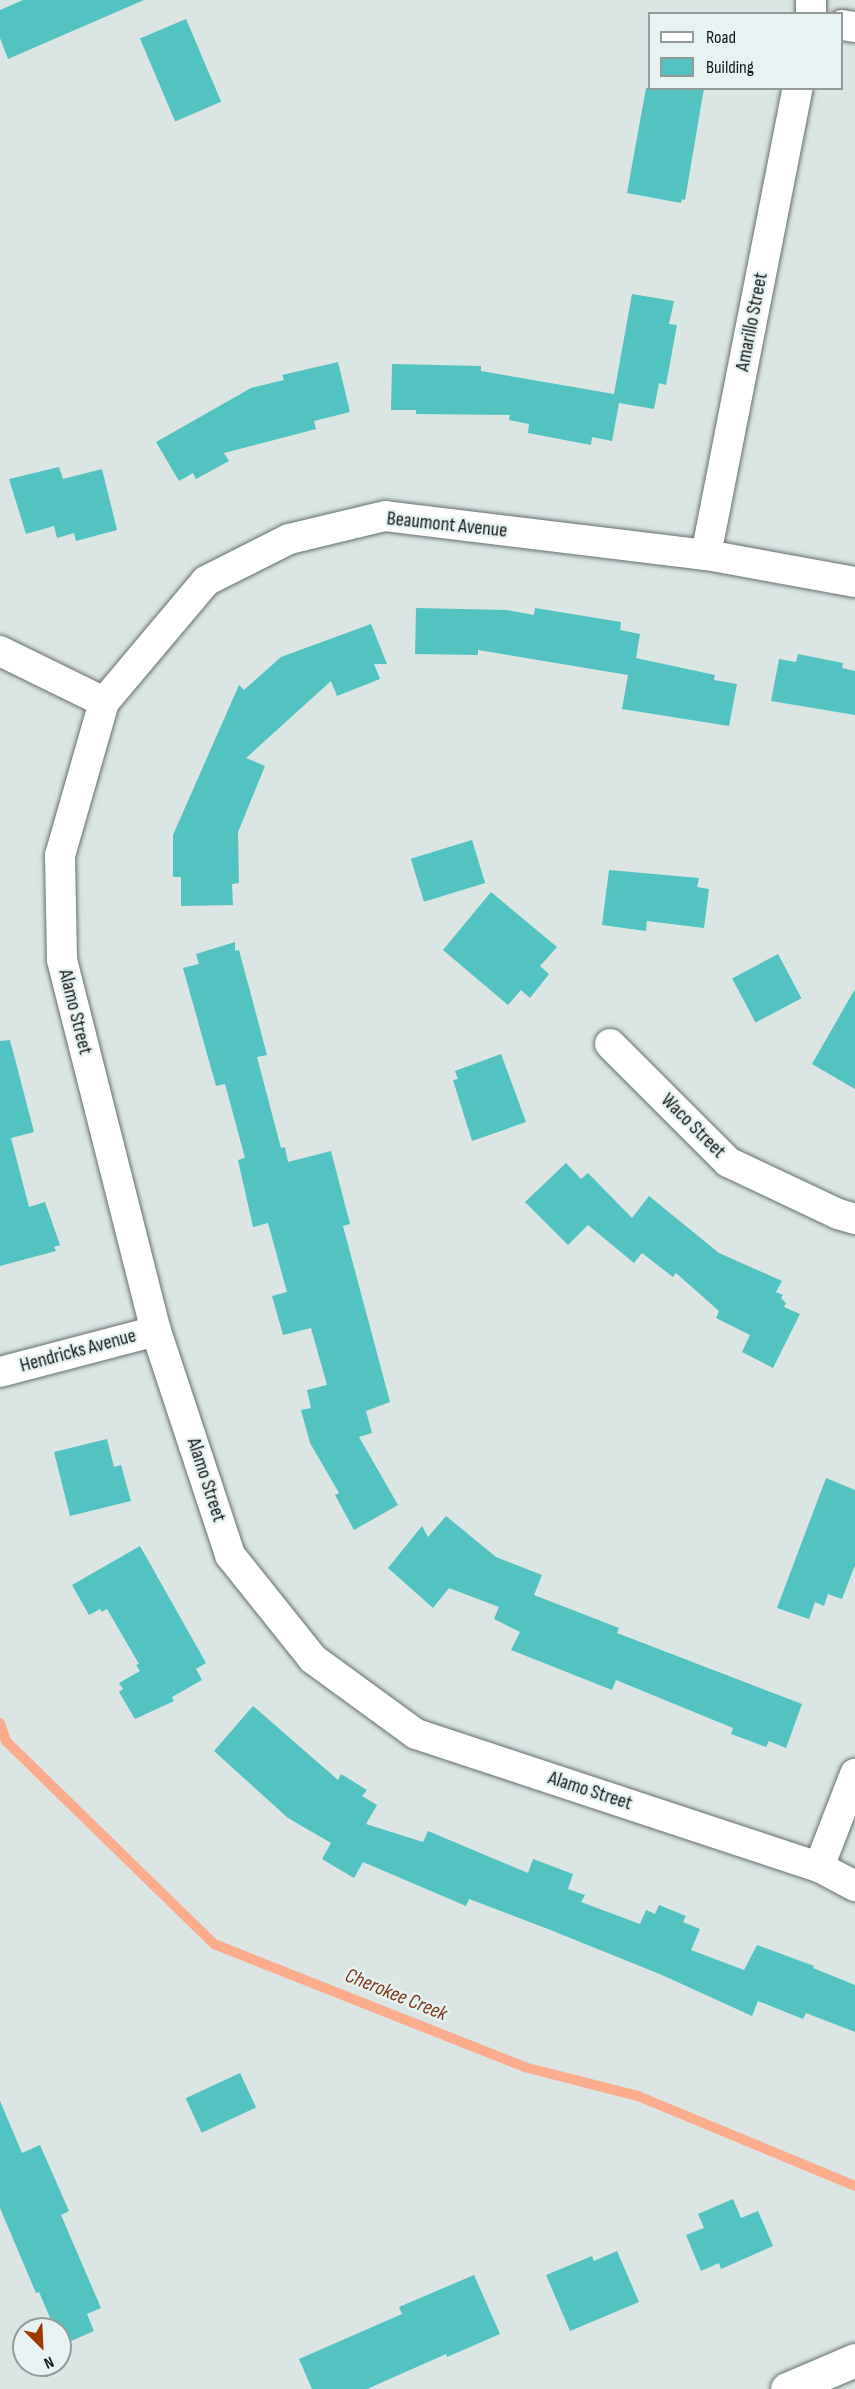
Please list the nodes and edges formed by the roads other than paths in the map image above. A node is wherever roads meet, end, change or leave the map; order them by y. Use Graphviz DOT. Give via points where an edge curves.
graph roads {
  1 [pos="798,90"];
  2 [pos="706,555"];
  3 [pos="855,582"];
  4 [pos="0,651"];
  5 [pos="104,702"];
  6 [pos="610,1044"];
  7 [pos="855,1219"];
  8 [pos="156,1331"];
  9 [pos="0,1372"];
  10 [pos="855,1774"];
  11 [pos="819,1867"];
  12 [pos="855,1886"];
  13 [pos="855,2360"];
  14 [pos="787,2389"];
  1 -- 2 [label="street, Amarillo Street"];
  2 -- 3 [label="street, Beaumont Avenue"];
  2 -- 5 [label="street, Beaumont Avenue" via="385,516 289,539 206,581"];
  4 -- 5 [label="street"];
  5 -- 8 [label="street, Alamo Street" via="60,855 62,960"];
  6 -- 7 [label="street, Waco Street" via="728,1162"];
  8 -- 9 [label="street, Hendricks Avenue"];
  8 -- 11 [label="street, Alamo Street" via="230,1555 312,1659 416,1734"];
  10 -- 11 [label="street"];
  11 -- 12 [label="street, Alamo Street"];
  13 -- 14 [label="main road"];
}
